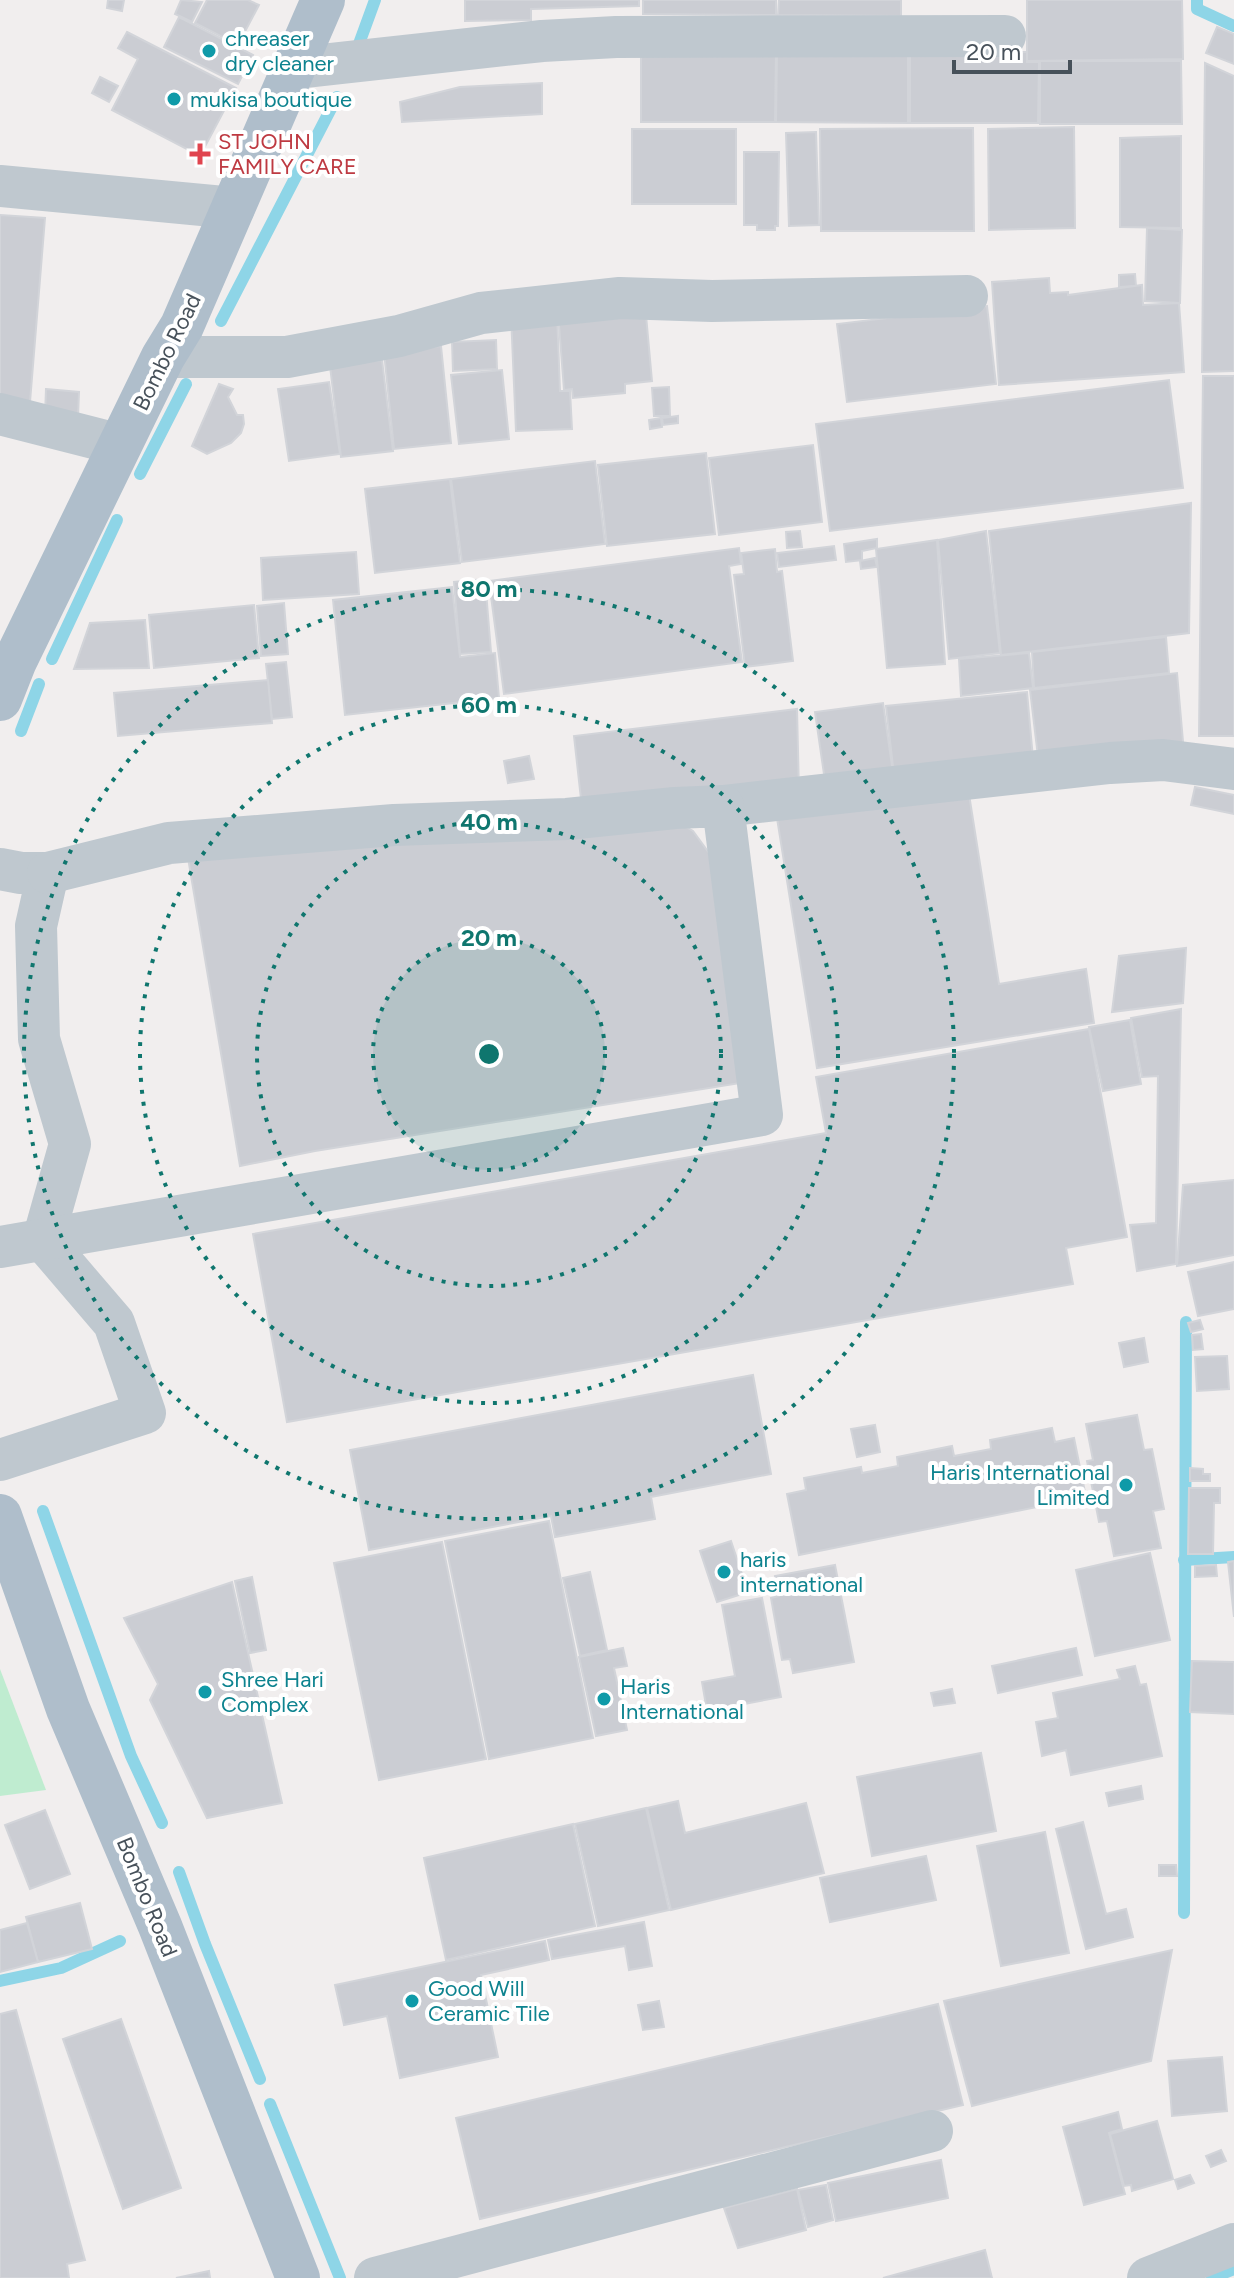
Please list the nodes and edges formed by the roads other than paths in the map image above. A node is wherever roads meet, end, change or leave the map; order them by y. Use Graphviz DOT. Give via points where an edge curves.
graph roads {
  1 [pos="323,0"];
  2 [pos="1005,36"];
  3 [pos="295,68"];
  4 [pos="0,186"];
  5 [pos="234,208"];
  6 [pos="967,296"];
  7 [pos="163,357"];
  8 [pos="0,414"];
  9 [pos="121,445"];
  10 [pos="0,699"];
  11 [pos="1234,769"];
  12 [pos="723,806"];
  13 [pos="0,869"];
  14 [pos="48,873"];
  15 [pos="43,1240"];
  16 [pos="0,1247"];
  17 [pos="0,1460"];
  18 [pos="0,1516"];
  19 [pos="932,2131"];
  20 [pos="1234,2244"];
  21 [pos="298,2278"];
  22 [pos="375,2278"];
  23 [pos="1148,2278"];
  1 -- 3 [label="main road, Bombo Road"];
  2 -- 3 [label="street" via="616,37"];
  3 -- 5 [label="main road, Bombo Road"];
  4 -- 5 [label="street"];
  5 -- 7 [label="main road, Bombo Road"];
  6 -- 7 [label="street" via="620,298 481,313 399,336 287,357"];
  7 -- 9 [label="main road, Bombo Road"];
  8 -- 9 [label="street"];
  9 -- 10 [label="main road, Bombo Road"];
  11 -- 12 [label="street" via="1163,760 1110,763"];
  12 -- 14 [label="street" via="169,843"];
  12 -- 15 [label="street" via="762,1115"];
  13 -- 14 [label="street"];
  14 -- 15 [label="street" via="36,926 39,1039 70,1144"];
  15 -- 16 [label="street"];
  15 -- 17 [label="street" via="114,1323 145,1413"];
  18 -- 21 [label="main road, Bombo Road" via="68,1709"];
  19 -- 22 [label="street"];
  20 -- 23 [label="street"];
}
